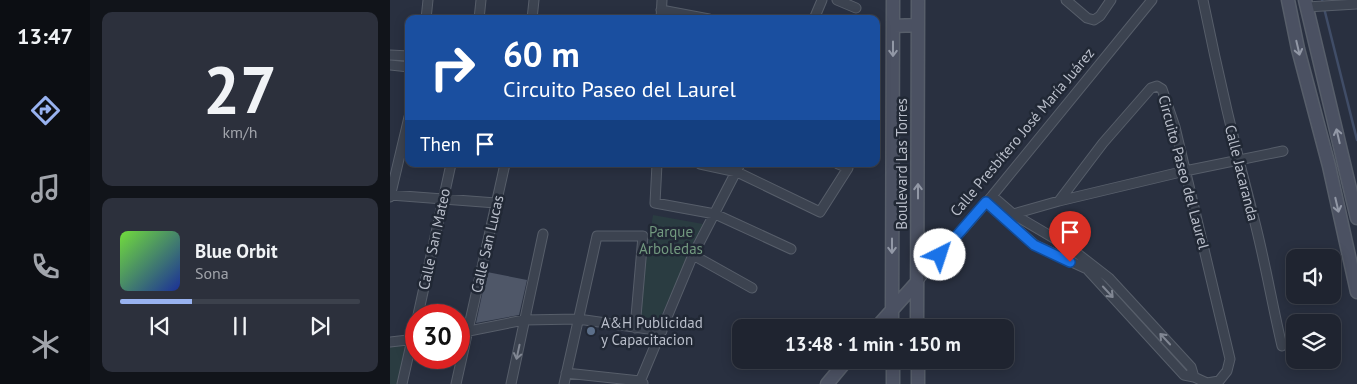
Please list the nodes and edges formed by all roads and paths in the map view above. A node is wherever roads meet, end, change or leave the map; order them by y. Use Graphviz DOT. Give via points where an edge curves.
graph roads {
  1 [pos="428,0"];
  2 [pos="480,0"];
  3 [pos="534,0"];
  4 [pos="662,0"];
  5 [pos="822,0"];
  6 [pos="837,0"];
  7 [pos="893,0"];
  8 [pos="918,0"];
  9 [pos="1066,0"];
  10 [pos="1112,0"];
  11 [pos="1152,0"];
  12 [pos="1203,0"];
  13 [pos="1288,0"];
  14 [pos="1306,3"];
  15 [pos="1357,4"];
  16 [pos="856,8"];
  17 [pos="661,14"];
  18 [pos="426,15"];
  19 [pos="479,15"];
  20 [pos="532,15"];
  21 [pos="816,15"];
  22 [pos="918,24"];
  23 [pos="893,26"];
  24 [pos="390,55"];
  25 [pos="405,56"];
  26 [pos="390,65"];
  27 [pos="405,67"];
  28 [pos="405,134"];
  29 [pos="1283,150"];
  30 [pos="1238,160"];
  31 [pos="450,167"];
  32 [pos="504,167"];
  33 [pos="657,167"];
  34 [pos="846,167"];
  35 [pos="738,168"];
  36 [pos="1185,171"];
  37 [pos="390,196"];
  38 [pos="443,198"];
  39 [pos="989,199"];
  40 [pos="1059,201"];
  41 [pos="496,203"];
  42 [pos="715,214"];
  43 [pos="1013,214"];
  44 [pos="1003,217"];
  45 [pos="1357,218"];
  46 [pos="543,234"];
  47 [pos="791,249"];
  48 [pos="693,255"];
  49 [pos="1090,267"];
  50 [pos="752,288"];
  51 [pos="910,290"];
  52 [pos="1357,292"];
  53 [pos="420,304"];
  54 [pos="470,305"];
  55 [pos="892,309"];
  56 [pos="578,319"];
  57 [pos="884,319"];
  58 [pos="892,319"];
  59 [pos="915,319"];
  60 [pos="1146,319"];
  61 [pos="524,320"];
  62 [pos="1140,326"];
  63 [pos="635,328"];
  64 [pos="662,331"];
  65 [pos="470,332"];
  66 [pos="405,340"];
  67 [pos="390,342"];
  68 [pos="1282,346"];
  69 [pos="406,369"];
  70 [pos="458,369"];
  71 [pos="840,369"];
  72 [pos="893,369"];
  73 [pos="918,369"];
  74 [pos="566,373"];
  75 [pos="1194,377"];
  76 [pos="641,383"];
  77 [pos="402,384"];
  78 [pos="456,384"];
  79 [pos="511,384"];
  80 [pos="564,384"];
  81 [pos="827,384"];
  82 [pos="893,384"];
  83 [pos="918,384"];
  1 -- 18 [label="street"];
  2 -- 19 [label="street"];
  3 -- 20 [label="street"];
  4 -- 17 [label="street"];
  5 -- 21 [label="street"];
  6 -- 16 [label="street"];
  7 -- 23 [label="street, Boulevard Las Torres"];
  8 -- 22 [label="street, Boulevard Las Torres"];
  9 -- 10 [label="street" via="1094,20"];
  11 -- 39 [label="street, Calle Presbítero José María Juárez"];
  12 -- 30 [label="street, Calle Jacaranda"];
  13 -- 52 [label="street, one-way"];
  14 -- 15 [label="street" via="1321,6"];
  45 -- 14 [label="street, one-way"];
  22 -- 23 [label="street"];
  51 -- 22 [label="street, Boulevard Las Torres, one-way"];
  23 -- 55 [label="street, Boulevard Las Torres, one-way"];
  24 -- 25 [label="street"];
  26 -- 27 [label="street"];
  28 -- 37 [label="street"];
  29 -- 30 [label="street"];
  30 -- 36 [label="street"];
  30 -- 68 [label="street, Calle Jacaranda"];
  31 -- 38 [label="street, Calle San Mateo"];
  32 -- 41 [label="street, Calle San Lucas"];
  33 -- 42 [label="street" via="655,203"];
  34 -- 35 [label="street" via="848,168 820,212"];
  35 -- 42 [label="street"];
  36 -- 40 [label="street"];
  36 -- 40 [label="street, Circuito Paseo del Laurel" via="1166,96 1157,86 1151,88 1103,144"];
  36 -- 75 [label="street, Circuito Paseo del Laurel" via="1230,359 1227,371 1219,381 1207,383"];
  37 -- 38 [label="street"];
  38 -- 41 [label="street"];
  38 -- 53 [label="street, Calle San Mateo"];
  39 -- 43 [label="street, Circuito Paseo del Laurel"];
  39 -- 44 [label="street, Circuito Paseo del Laurel"];
  39 -- 51 [label="street, Calle Presbítero José María Juárez"];
  40 -- 43 [label="street"];
  41 -- 54 [label="street, Calle San Lucas"];
  42 -- 47 [label="street"];
  42 -- 48 [label="street"];
  43 -- 44 [label="street"];
  43 -- 49 [label="street, Circuito Paseo del Laurel" via="1069,247"];
  44 -- 49 [label="street, Circuito Paseo del Laurel" via="1034,245"];
  46 -- 61 [label="street"];
  48 -- 50 [label="street"];
  48 -- 64 [label="street"];
  49 -- 60 [label="street, Circuito Paseo del Laurel" via="1109,278"];
  49 -- 62 [label="street, Circuito Paseo del Laurel, one-way"];
  51 -- 55 [label="street, Calle Presbítero José María Juárez"];
  51 -- 59 [label="street, Boulevard Las Torres"];
  55 -- 57 [label="street, Calle Presbítero José María Juárez"];
  55 -- 58 [label="street, Boulevard Las Torres"];
  56 -- 61 [label="street"];
  56 -- 63 [label="street"];
  56 -- 63 [label="street" via="597,236 643,236"];
  56 -- 74 [label="street"];
  60 -- 62 [label="street"];
  75 -- 60 [label="street, Circuito Paseo del Laurel, one-way" via="1191,367"];
  61 -- 65 [label="street"];
  61 -- 79 [label="street, one-way"];
  62 -- 75 [label="street, Circuito Paseo del Laurel" via="1184,376"];
  63 -- 64 [label="street"];
  64 -- 76 [label="street"];
  66 -- 67 [label="street"];
  69 -- 77 [label="street"];
  70 -- 78 [label="street, Calle San Lucas"];
  71 -- 81 [label="street"];
  72 -- 82 [label="street"];
  73 -- 83 [label="street"];
  74 -- 76 [label="street"];
  74 -- 80 [label="street"];
}
